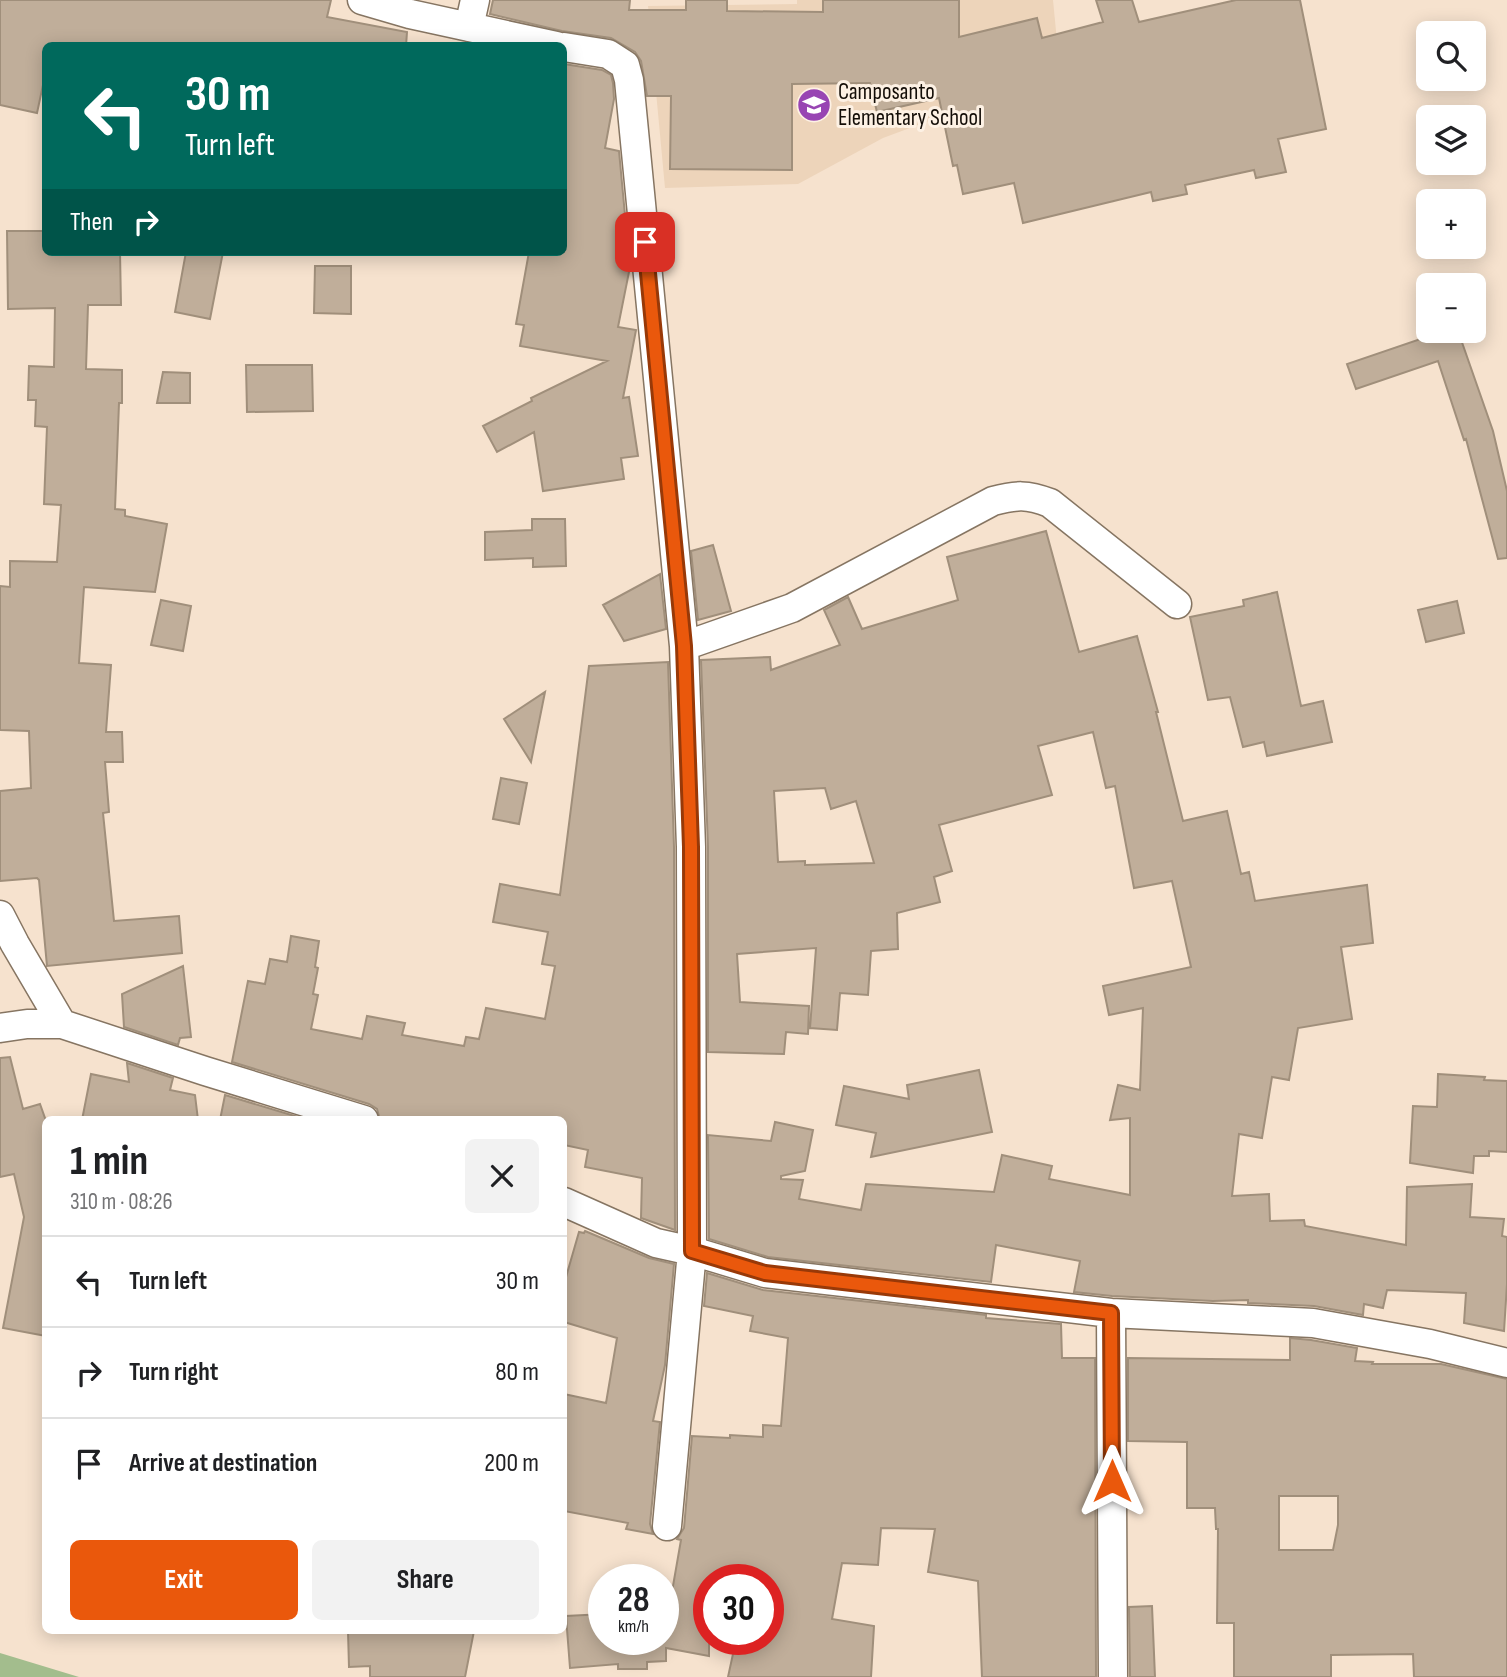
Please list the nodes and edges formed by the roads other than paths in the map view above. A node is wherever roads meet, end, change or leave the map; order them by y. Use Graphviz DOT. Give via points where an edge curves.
graph roads {
  1 [pos="362,0"];
  2 [pos="472,13"];
  3 [pos="546,42"];
  4 [pos="567,47"];
  5 [pos="1177,604"];
  6 [pos="684,646"];
  7 [pos="0,915"];
  8 [pos="62,1024"];
  9 [pos="0,1028"];
  10 [pos="351,1116"];
  11 [pos="567,1203"];
  12 [pos="692,1251"];
  13 [pos="1111,1313"];
  14 [pos="1507,1363"];
  15 [pos="667,1526"];
  16 [pos="1112,1677"];
  1 -- 2 [label="street" via="410,14"];
  2 -- 3 [label="street"];
  4 -- 6 [label="street" via="608,54 625,65 629,80"];
  5 -- 6 [label="street" via="1049,503 1031,495 1012,496 993,501 792,608"];
  6 -- 12 [label="street" via="691,847"];
  7 -- 8 [label="street"];
  8 -- 9 [label="street"];
  8 -- 10 [label="street"];
  11 -- 12 [label="street" via="656,1243"];
  12 -- 13 [label="street" via="777,1274"];
  12 -- 15 [label="street"];
  13 -- 14 [label="street" via="1313,1323"];
  13 -- 16 [label="street"];
}
